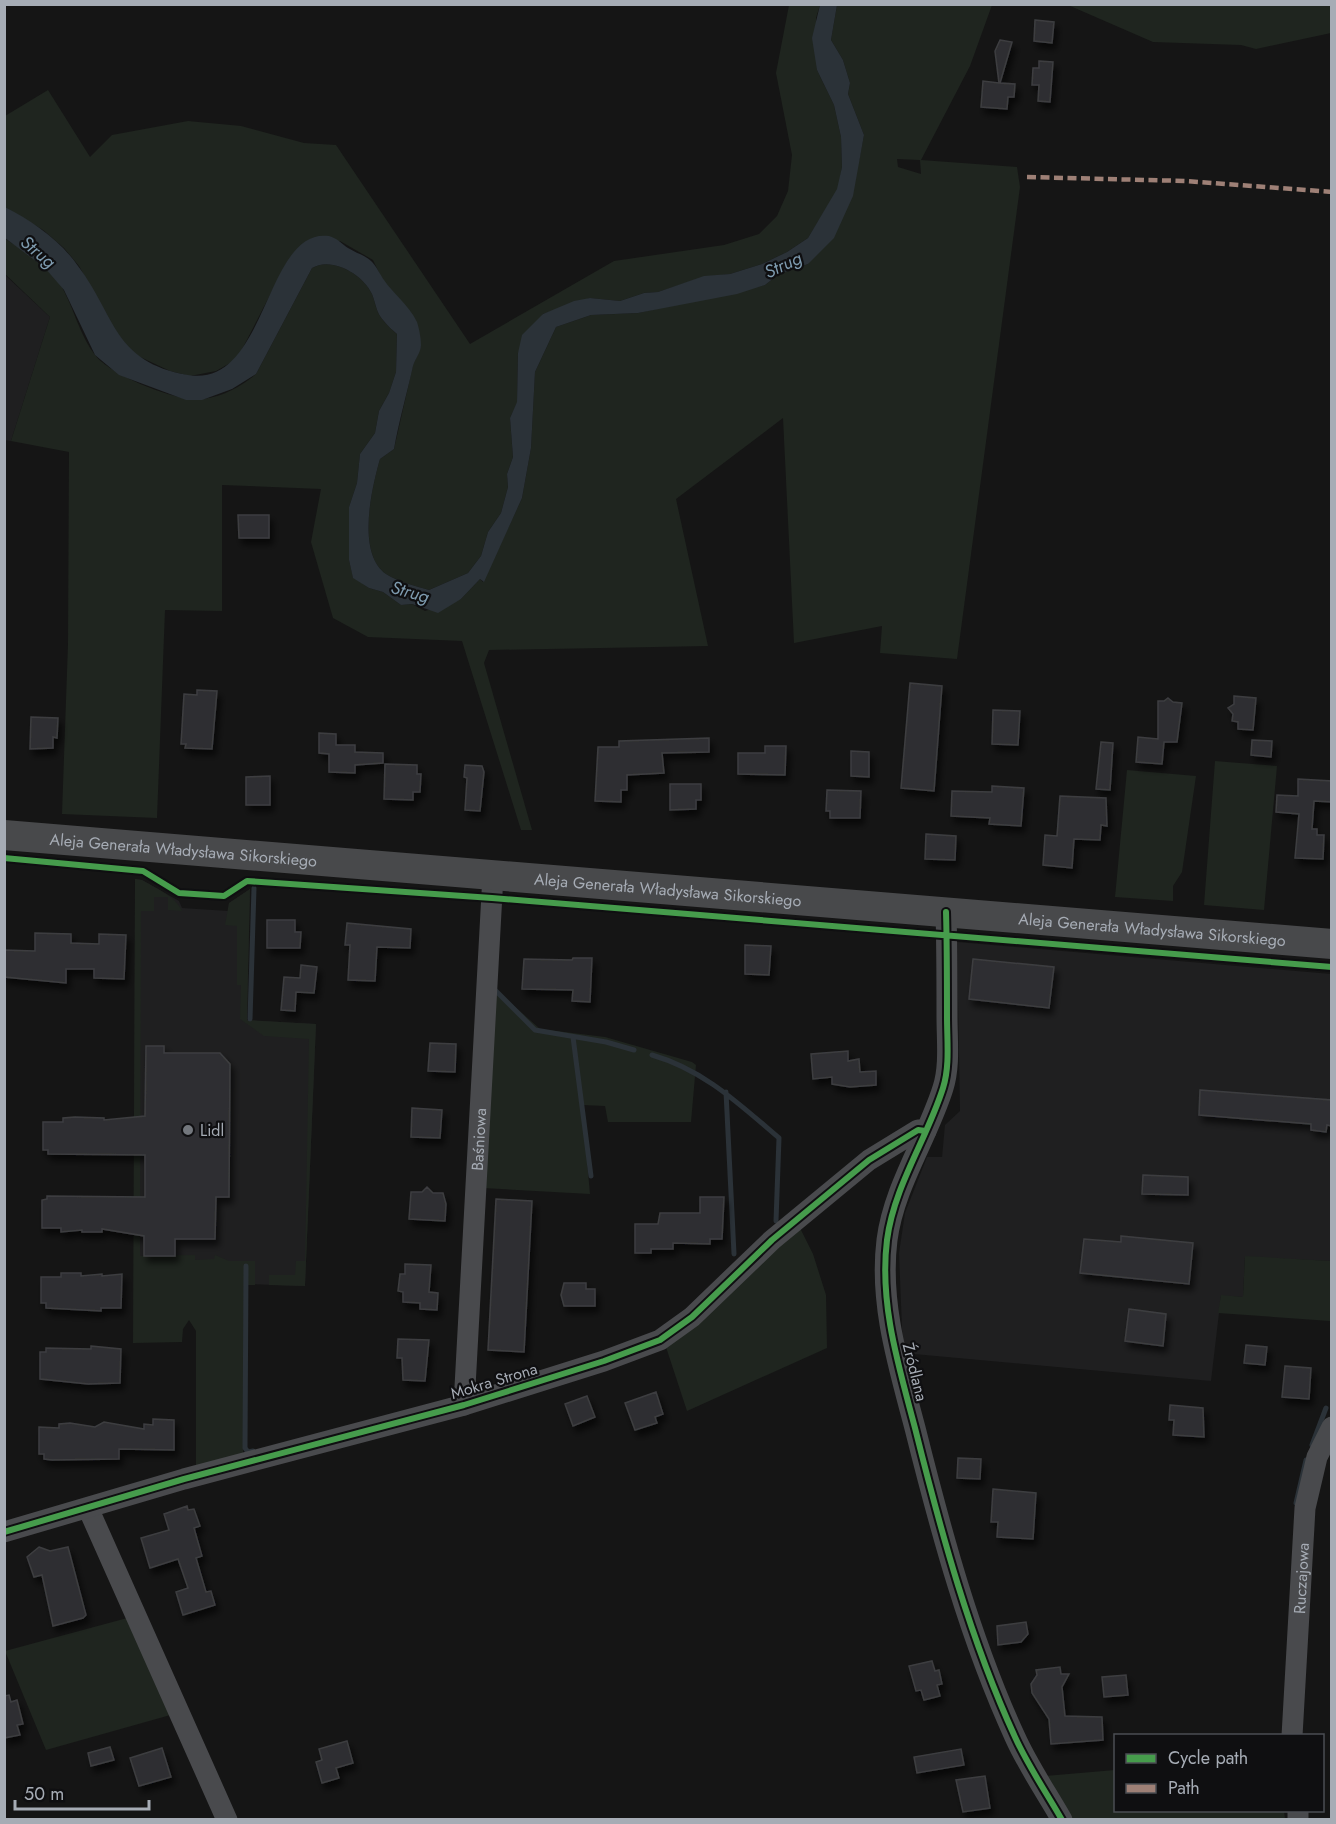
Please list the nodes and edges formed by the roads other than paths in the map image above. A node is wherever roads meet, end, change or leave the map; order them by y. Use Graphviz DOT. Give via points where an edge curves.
graph roads {
  1 [pos="4,835"];
  2 [pos="493,875"];
  3 [pos="945,912"];
  4 [pos="1332,944"];
  5 [pos="926,1131"];
  6 [pos="464,1405"];
  7 [pos="1332,1427"];
  8 [pos="88,1508"];
  9 [pos="4,1532"];
  10 [pos="1292,1734"];
  11 [pos="228,1820"];
  12 [pos="1062,1820"];
  1 -- 2 [label="main road, Aleja Generała Władysława Sikorskiego"];
  2 -- 3 [label="main road, Aleja Generała Władysława Sikorskiego"];
  2 -- 6 [label="street, Baśniowa"];
  3 -- 4 [label="main road, Aleja Generała Władysława Sikorskiego"];
  3 -- 5 [label="street, Źródlana" via="946,1073"];
  5 -- 6 [label="street, Mokra Strona" via="918,1130 868,1160 660,1340"];
  5 -- 12 [label="street, Źródlana" via="897,1198 887,1240 885,1285 895,1351 930,1485 995,1692 1016,1739"];
  6 -- 8 [label="street, Mokra Strona"];
  7 -- 10 [label="street, Ruczajowa" via="1317,1457 1305,1508"];
  8 -- 9 [label="street, Mokra Strona"];
  8 -- 11 [label="street"];
}
